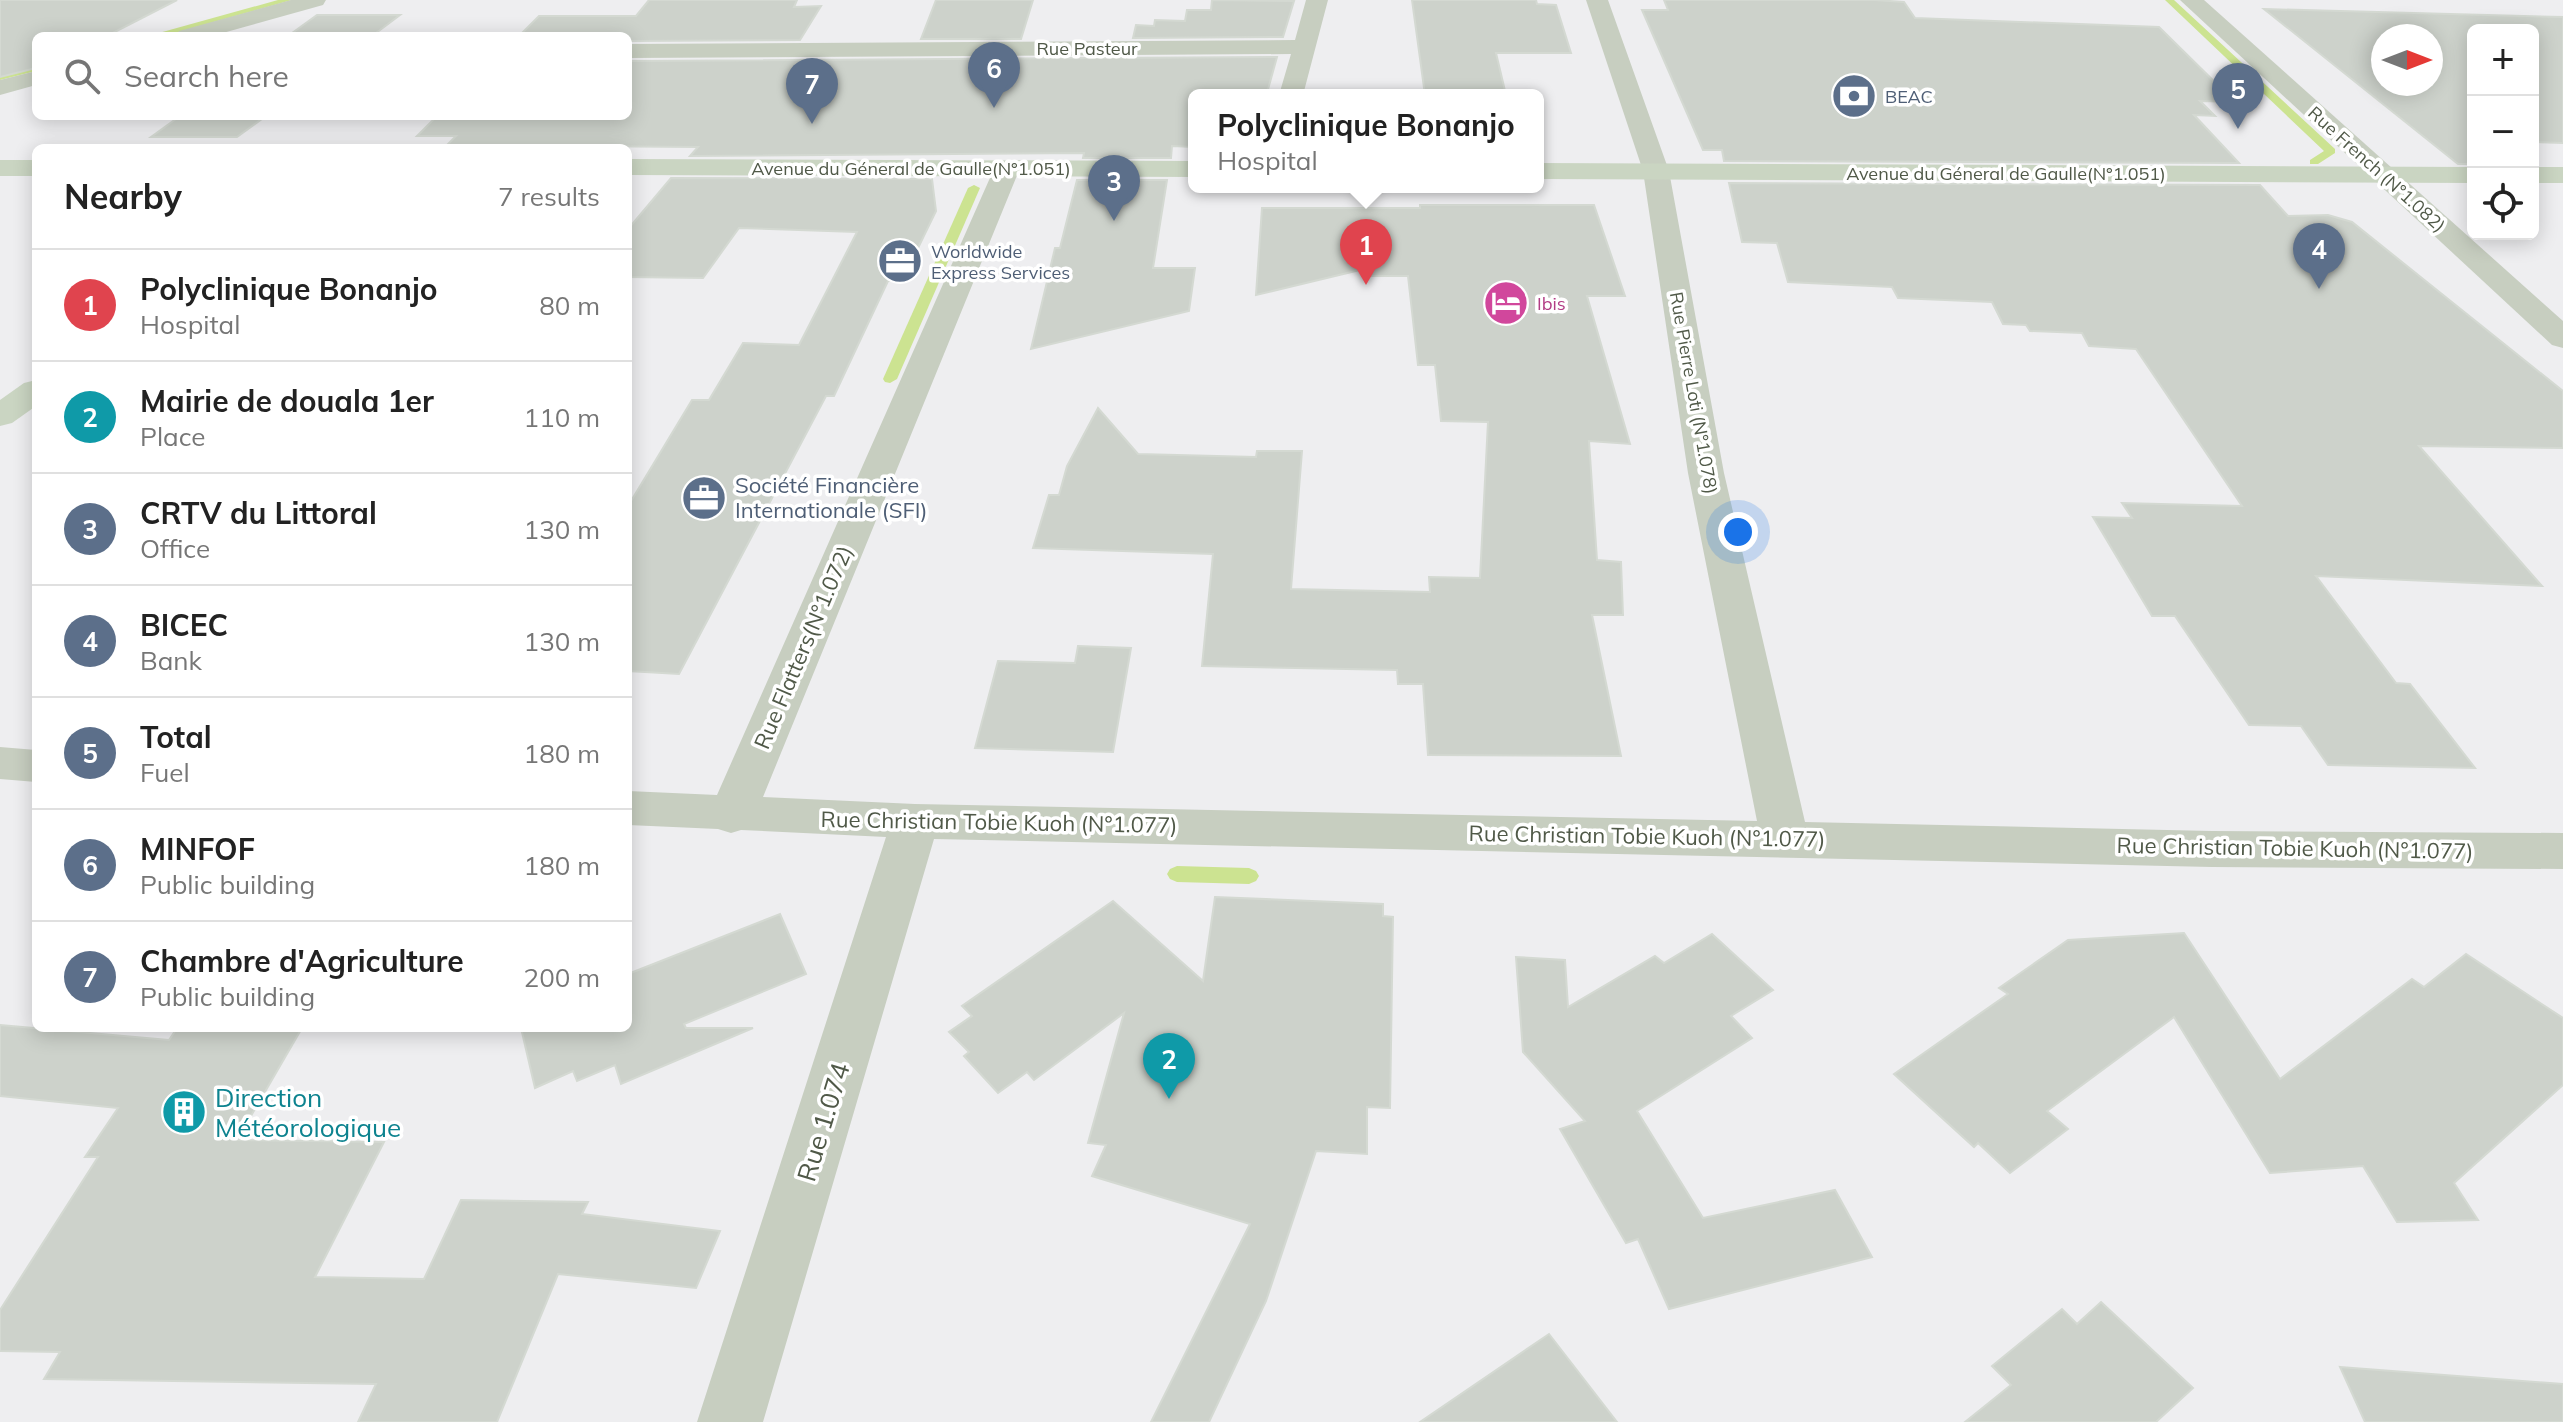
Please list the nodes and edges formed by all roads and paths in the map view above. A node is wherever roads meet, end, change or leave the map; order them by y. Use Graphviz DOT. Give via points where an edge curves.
graph roads {
  1 [pos="315,0"];
  2 [pos="1317,0"];
  3 [pos="1597,0"];
  4 [pos="2191,0"];
  5 [pos="201,32"];
  6 [pos="1306,47"];
  7 [pos="632,51"];
  8 [pos="32,79"];
  9 [pos="0,88"];
  10 [pos="1293,89"];
  11 [pos="632,167"];
  12 [pos="0,168"];
  13 [pos="32,168"];
  14 [pos="1007,168"];
  15 [pos="1188,169"];
  16 [pos="1544,171"];
  17 [pos="1656,171"];
  18 [pos="2381,174"];
  19 [pos="2467,175"];
  20 [pos="2539,175"];
  21 [pos="2563,175"];
  22 [pos="2563,338"];
  23 [pos="32,393"];
  24 [pos="0,416"];
  25 [pos="0,763"];
  26 [pos="32,766"];
  27 [pos="632,808"];
  28 [pos="731,816"];
  29 [pos="915,821"];
  30 [pos="1785,839"];
  31 [pos="2563,851"];
  32 [pos="730,1422"];
  1 -- 5 [label="street"];
  2 -- 6 [label="street"];
  3 -- 17 [label="street, Rue Pierre Loti (N°1.078)"];
  4 -- 18 [label="street, Rue French (N°1.082)"];
  6 -- 7 [label="street, Rue Pasteur"];
  6 -- 10 [label="street"];
  8 -- 9 [label="street"];
  11 -- 14 [label="main road, Avenue du Géneral de Gaulle(N°1.051)"];
  12 -- 13 [label="main road"];
  14 -- 15 [label="main road, Avenue du Géneral de Gaulle(N°1.051)"];
  14 -- 28 [label="street, Rue Flatters(N°1.072)"];
  16 -- 17 [label="main road, Avenue du Géneral de Gaulle(N°1.051)"];
  17 -- 18 [label="main road, Avenue du Géneral de Gaulle(N°1.051)"];
  17 -- 30 [label="street, Rue Pierre Loti (N°1.078)" via="1706,473"];
  18 -- 19 [label="main road, Avenue du Géneral de Gaulle(N°1.051)"];
  18 -- 22 [label="street, Rue French (N°1.082)"];
  20 -- 21 [label="main road"];
  23 -- 24 [label="main road"];
  25 -- 26 [label="street"];
  27 -- 28 [label="street, Rue Christian Tobie Kuoh (N°1.077)"];
  28 -- 29 [label="street, Rue Christian Tobie Kuoh (N°1.077)"];
  29 -- 30 [label="street, Rue Christian Tobie Kuoh (N°1.077)"];
  29 -- 32 [label="street, Rue 1.074"];
  30 -- 31 [label="street, Rue Christian Tobie Kuoh (N°1.077)"];
}
